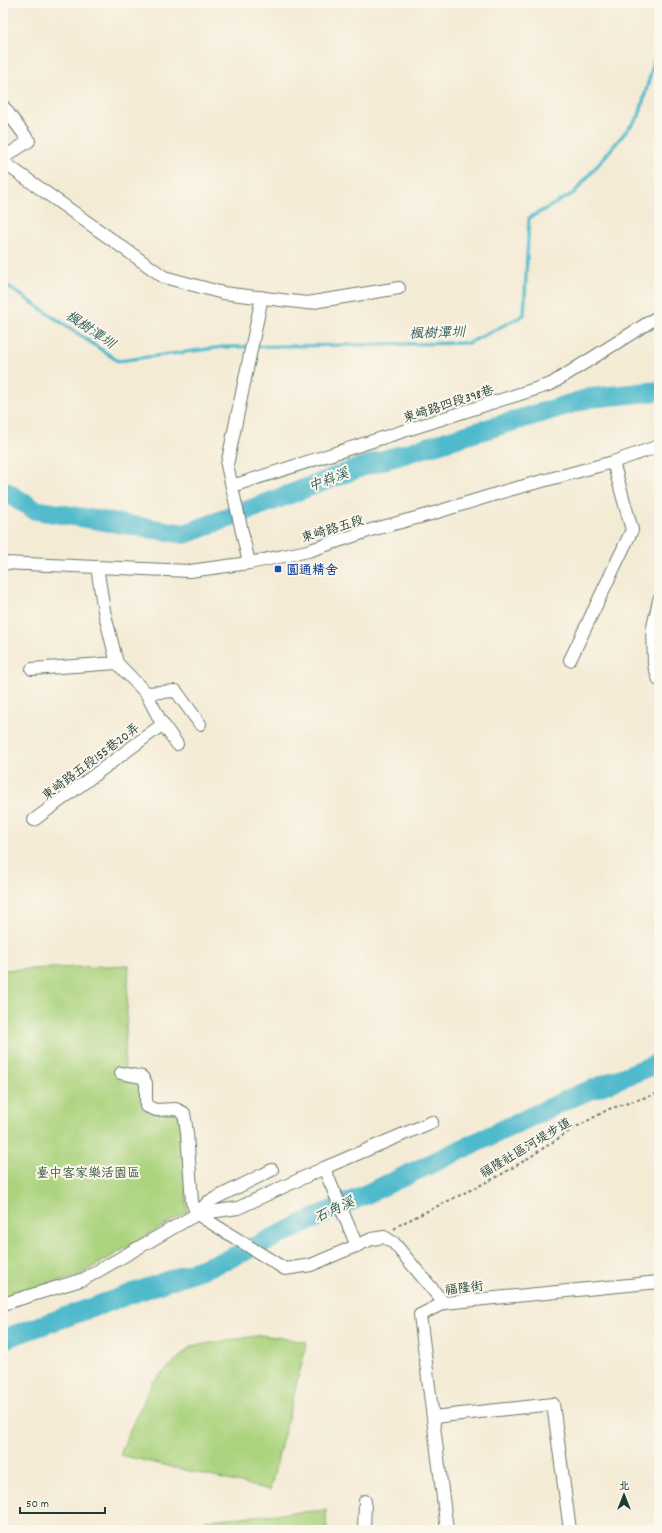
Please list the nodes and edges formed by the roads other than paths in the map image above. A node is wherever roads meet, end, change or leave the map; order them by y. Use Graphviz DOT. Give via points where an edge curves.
graph roads {
  1 [pos="3,106"];
  2 [pos="3,158"];
  3 [pos="3,162"];
  4 [pos="399,288"];
  5 [pos="262,297"];
  6 [pos="659,316"];
  7 [pos="659,446"];
  8 [pos="613,462"];
  9 [pos="232,486"];
  10 [pos="3,563"];
  11 [pos="249,563"];
  12 [pos="97,567"];
  13 [pos="659,600"];
  14 [pos="570,660"];
  15 [pos="117,663"];
  16 [pos="32,669"];
  17 [pos="659,680"];
  18 [pos="146,693"];
  19 [pos="163,724"];
  20 [pos="200,724"];
  21 [pos="177,744"];
  22 [pos="34,820"];
  23 [pos="121,1073"];
  24 [pos="432,1122"];
  25 [pos="324,1168"];
  26 [pos="272,1170"];
  27 [pos="198,1214"];
  28 [pos="357,1246"];
  29 [pos="659,1282"];
  30 [pos="444,1303"];
  31 [pos="3,1304"];
  32 [pos="433,1418"];
  33 [pos="365,1501"];
  34 [pos="364,1530"];
  35 [pos="447,1530"];
  36 [pos="570,1530"];
  1 -- 2 [label="street" via="29,141"];
  3 -- 5 [label="street" via="164,277 223,293"];
  4 -- 5 [label="street" via="306,303"];
  5 -- 9 [label="street" via="227,465"];
  6 -- 9 [label="street, 東崎路四段398巷" via="551,384"];
  7 -- 8 [label="street, 東崎路五段"];
  8 -- 11 [label="street, 東崎路五段" via="371,530 308,551"];
  8 -- 14 [label="street" via="632,530"];
  9 -- 11 [label="street"];
  10 -- 12 [label="street, 東崎路五段"];
  11 -- 12 [label="street, 東崎路五段" via="190,571"];
  12 -- 15 [label="street" via="104,611"];
  13 -- 17 [label="street" via="653,627 654,665"];
  15 -- 16 [label="street"];
  15 -- 18 [label="street"];
  18 -- 19 [label="street"];
  18 -- 20 [label="street" via="176,691"];
  19 -- 21 [label="street"];
  19 -- 22 [label="street, 東崎路五段155巷20弄"];
  23 -- 27 [label="street" via="142,1077 146,1083 146,1106 156,1110 176,1109 184,1113 192,1202"];
  24 -- 25 [label="street"];
  25 -- 27 [label="street" via="238,1208"];
  25 -- 28 [label="street"];
  26 -- 27 [label="street" via="208,1202"];
  27 -- 28 [label="street" via="285,1268 311,1265"];
  27 -- 31 [label="street" via="84,1279"];
  28 -- 30 [label="street" via="384,1237 394,1243"];
  29 -- 30 [label="street, 福隆街"];
  30 -- 32 [label="street, 福隆街" via="420,1315"];
  32 -- 35 [label="street, 福隆街"];
  32 -- 36 [label="street" via="553,1404"];
  33 -- 34 [label="street"];
}
